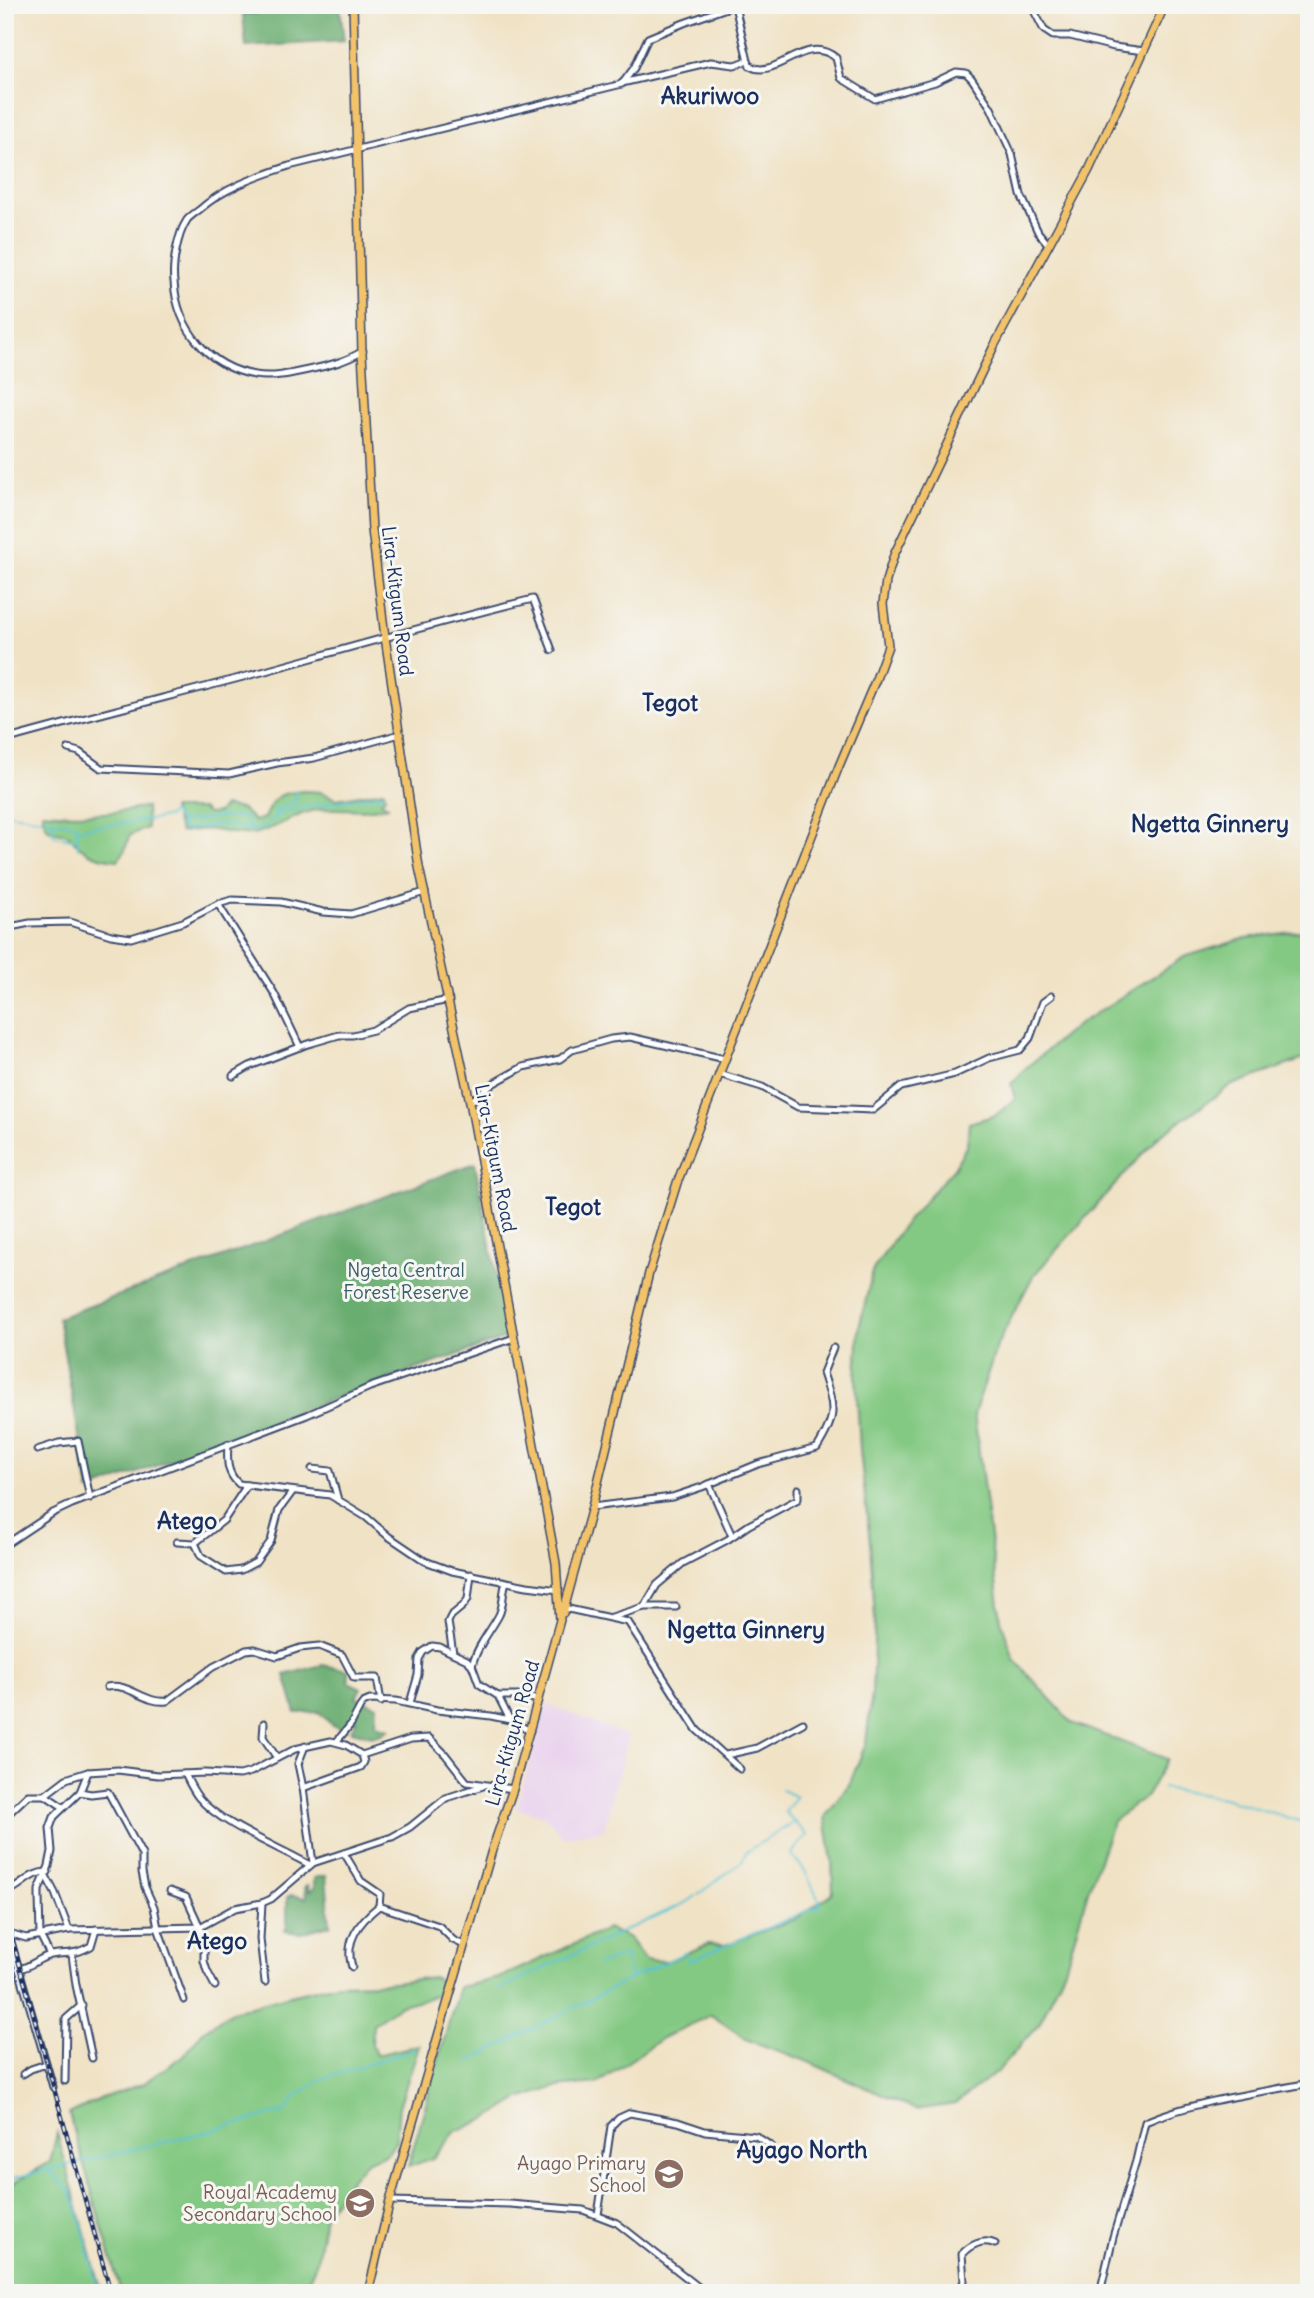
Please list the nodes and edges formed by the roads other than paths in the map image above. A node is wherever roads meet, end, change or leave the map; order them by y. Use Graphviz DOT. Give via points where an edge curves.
graph roads {
  1 [pos="353,5"];
  2 [pos="735,5"];
  3 [pos="1031,5"];
  4 [pos="1165,5"];
  5 [pos="1144,51"];
  6 [pos="748,61"];
  7 [pos="622,83"];
  8 [pos="357,151"];
  9 [pos="1048,244"];
  10 [pos="363,351"];
  11 [pos="385,637"];
  12 [pos="552,650"];
  13 [pos="400,734"];
  14 [pos="5,740"];
  15 [pos="68,750"];
  16 [pos="425,892"];
  17 [pos="218,904"];
  18 [pos="5,928"];
  19 [pos="1051,996"];
  20 [pos="449,1000"];
  21 [pos="300,1047"];
  22 [pos="725,1059"];
  23 [pos="719,1074"];
  24 [pos="233,1076"];
  25 [pos="470,1102"];
  26 [pos="514,1338"];
  27 [pos="833,1348"];
  28 [pos="228,1444"];
  29 [pos="37,1450"];
  30 [pos="312,1469"];
  31 [pos="709,1484"];
  32 [pos="247,1485"];
  33 [pos="798,1489"];
  34 [pos="293,1491"];
  35 [pos="90,1498"];
  36 [pos="338,1500"];
  37 [pos="592,1507"];
  38 [pos="732,1536"];
  39 [pos="177,1542"];
  40 [pos="195,1543"];
  41 [pos="5,1545"];
  42 [pos="471,1574"];
  43 [pos="506,1582"];
  44 [pos="559,1590"];
  45 [pos="644,1607"];
  46 [pos="676,1607"];
  47 [pos="564,1608"];
  48 [pos="609,1618"];
  49 [pos="560,1620"];
  50 [pos="453,1653"];
  51 [pos="472,1665"];
  52 [pos="107,1687"];
  53 [pos="498,1696"];
  54 [pos="537,1700"];
  55 [pos="381,1702"];
  56 [pos="410,1703"];
  57 [pos="510,1720"];
  58 [pos="264,1723"];
  59 [pos="803,1723"];
  60 [pos="530,1731"];
  61 [pos="337,1741"];
  62 [pos="305,1746"];
  63 [pos="362,1755"];
  64 [pos="726,1755"];
  65 [pos="277,1758"];
  66 [pos="740,1769"];
  67 [pos="88,1772"];
  68 [pos="185,1774"];
  69 [pos="483,1786"];
  70 [pos="303,1788"];
  71 [pos="513,1789"];
  72 [pos="80,1792"];
  73 [pos="45,1795"];
  74 [pos="63,1807"];
  75 [pos="5,1817"];
  76 [pos="344,1853"];
  77 [pos="311,1864"];
  78 [pos="47,1874"];
  79 [pos="170,1891"];
  80 [pos="5,1893"];
  81 [pos="262,1903"];
  82 [pos="379,1906"];
  83 [pos="5,1920"];
  84 [pos="200,1927"];
  85 [pos="158,1928"];
  86 [pos="96,1929"];
  87 [pos="69,1930"];
  88 [pos="9,1933"];
  89 [pos="40,1935"];
  90 [pos="464,1945"];
  91 [pos="50,1955"];
  92 [pos="72,1955"];
  93 [pos="352,1967"];
  94 [pos="19,1969"];
  95 [pos="265,1982"];
  96 [pos="215,1986"];
  97 [pos="184,2000"];
  98 [pos="82,2005"];
  99 [pos="92,2058"];
  100 [pos="46,2064"];
  101 [pos="23,2074"];
  102 [pos="65,2081"];
  103 [pos="1309,2082"];
  104 [pos="53,2087"];
  105 [pos="771,2146"];
  106 [pos="390,2201"];
  107 [pos="598,2215"];
  108 [pos="995,2244"];
  109 [pos="368,2293"];
  110 [pos="706,2293"];
  111 [pos="958,2293"];
  112 [pos="1100,2293"];
  1 -- 8 [label="main road, Lira-Kitgum Road"];
  2 -- 6 [label="street"];
  2 -- 7 [label="street" via="648,38"];
  3 -- 5 [label="street" via="1044,30 1053,36"];
  4 -- 5 [label="main road"];
  5 -- 9 [label="main road" via="1089,170"];
  6 -- 7 [label="street" via="734,65 711,62"];
  6 -- 9 [label="street" via="762,69 820,50 836,58 843,80 874,99 965,73 991,108 1012,154 1026,207"];
  7 -- 8 [label="street"];
  8 -- 10 [label="main road, Lira-Kitgum Road"];
  8 -- 10 [label="street" via="289,166 240,183 207,203 187,220 173,272 175,298 191,337 206,353 237,369 257,375 287,375 328,366"];
  9 -- 22 [label="main road" via="894,555 883,604 888,646"];
  10 -- 11 [label="main road, Lira-Kitgum Road" via="372,530"];
  11 -- 12 [label="street" via="533,599"];
  11 -- 13 [label="main road, Lira-Kitgum Road"];
  11 -- 14 [label="street"];
  13 -- 15 [label="street" via="314,758 229,774 101,768"];
  13 -- 16 [label="main road, Lira-Kitgum Road"];
  16 -- 17 [label="street" via="351,914 281,902"];
  16 -- 20 [label="main road, Lira-Kitgum Road"];
  17 -- 18 [label="street" via="189,920 135,937 63,922"];
  17 -- 21 [label="street" via="274,993"];
  19 -- 23 [label="street" via="1043,1002 1030,1038 1020,1050 955,1074 901,1087 873,1110 798,1107 762,1087"];
  20 -- 21 [label="street" via="409,1007 367,1033 340,1035"];
  20 -- 25 [label="main road, Lira-Kitgum Road"];
  21 -- 24 [label="street"];
  22 -- 23 [label="main road"];
  22 -- 25 [label="street" via="630,1037 611,1039 572,1050 560,1059 523,1067"];
  23 -- 37 [label="main road" via="685,1160 649,1273"];
  25 -- 26 [label="main road, Lira-Kitgum Road"];
  26 -- 28 [label="street" via="390,1379"];
  26 -- 44 [label="main road, Lira-Kitgum Road"];
  27 -- 31 [label="street" via="823,1373 832,1398 830,1427 817,1448"];
  28 -- 32 [label="street" via="231,1474 239,1484"];
  28 -- 35 [label="street"];
  29 -- 35 [label="street" via="78,1441"];
  30 -- 36 [label="street" via="330,1471"];
  31 -- 37 [label="street" via="672,1497"];
  31 -- 38 [label="street"];
  32 -- 34 [label="street"];
  32 -- 40 [label="street" via="224,1520"];
  33 -- 38 [label="street" via="798,1500"];
  34 -- 36 [label="street" via="330,1494"];
  34 -- 40 [label="street" via="279,1510 271,1541 251,1566 226,1572 201,1556"];
  35 -- 41 [label="street" via="53,1513"];
  36 -- 42 [label="street" via="425,1561"];
  37 -- 47 [label="main road"];
  38 -- 45 [label="street" via="664,1577"];
  39 -- 40 [label="street"];
  42 -- 43 [label="street"];
  42 -- 50 [label="street" via="468,1600 448,1622"];
  43 -- 44 [label="street"];
  43 -- 51 [label="street" via="501,1611"];
  44 -- 49 [label="main road, Lira-Kitgum Road"];
  45 -- 46 [label="street"];
  45 -- 48 [label="street"];
  47 -- 48 [label="street"];
  47 -- 49 [label="main road"];
  48 -- 64 [label="street" via="631,1626 697,1730"];
  49 -- 54 [label="main road, Lira-Kitgum Road"];
  50 -- 51 [label="street"];
  50 -- 56 [label="street" via="432,1646 423,1652"];
  51 -- 53 [label="street" via="479,1684"];
  52 -- 55 [label="street" via="124,1687 162,1702 246,1650 277,1656 319,1646 342,1655 354,1678 377,1678"];
  53 -- 54 [label="street"];
  53 -- 57 [label="street"];
  54 -- 60 [label="main road, Lira-Kitgum Road"];
  55 -- 56 [label="street"];
  55 -- 61 [label="street" via="363,1703"];
  56 -- 57 [label="street"];
  57 -- 60 [label="street"];
  58 -- 65 [label="street" via="263,1737"];
  59 -- 64 [label="street" via="757,1748"];
  60 -- 71 [label="main road, Lira-Kitgum Road"];
  61 -- 62 [label="street"];
  61 -- 63 [label="street"];
  62 -- 65 [label="street"];
  62 -- 70 [label="street" via="298,1767"];
  63 -- 69 [label="street" via="429,1738 465,1780"];
  63 -- 70 [label="street" via="361,1768"];
  64 -- 66 [label="street"];
  65 -- 68 [label="street" via="240,1775"];
  67 -- 68 [label="street"];
  67 -- 72 [label="street"];
  67 -- 73 [label="street" via="66,1779"];
  68 -- 77 [label="street" via="212,1810"];
  69 -- 71 [label="street"];
  69 -- 76 [label="street" via="446,1798 392,1837"];
  70 -- 77 [label="street"];
  71 -- 90 [label="main road, Lira-Kitgum Road"];
  72 -- 74 [label="street"];
  72 -- 85 [label="street" via="108,1792 139,1846"];
  73 -- 74 [label="street"];
  73 -- 75 [label="street" via="28,1795"];
  74 -- 78 [label="street" via="50,1828"];
  76 -- 77 [label="street"];
  76 -- 82 [label="street" via="361,1881 380,1894"];
  77 -- 81 [label="street"];
  78 -- 80 [label="street" via="36,1872"];
  78 -- 87 [label="street"];
  78 -- 89 [label="street" via="39,1890"];
  79 -- 84 [label="street" via="186,1897"];
  81 -- 84 [label="street" via="235,1908"];
  81 -- 95 [label="street"];
  82 -- 90 [label="street" via="439,1926"];
  82 -- 93 [label="street" via="364,1918 351,1942"];
  83 -- 88 [label="street"];
  84 -- 85 [label="street"];
  84 -- 96 [label="street" via="204,1961"];
  85 -- 86 [label="street"];
  85 -- 97 [label="street"];
  86 -- 87 [label="street"];
  86 -- 92 [label="street" via="91,1946"];
  87 -- 89 [label="street"];
  88 -- 89 [label="street" via="22,1938"];
  88 -- 94 [label="street"];
  89 -- 91 [label="street"];
  90 -- 106 [label="main road, Lira-Kitgum Road"];
  91 -- 92 [label="street"];
  91 -- 94 [label="street"];
  92 -- 98 [label="street"];
  94 -- 100 [label="street"];
  98 -- 99 [label="street"];
  98 -- 102 [label="street" via="66,2019"];
  100 -- 101 [label="street"];
  100 -- 104 [label="street"];
  103 -- 112 [label="street" via="1206,2103 1145,2122"];
  105 -- 107 [label="street" via="756,2136 705,2132 678,2122 624,2115 611,2126"];
  106 -- 107 [label="street" via="538,2205"];
  106 -- 109 [label="main road, Lira-Kitgum Road"];
  107 -- 110 [label="street" via="626,2229"];
  108 -- 111 [label="street" via="985,2241 966,2249 962,2255 964,2281"];
}
